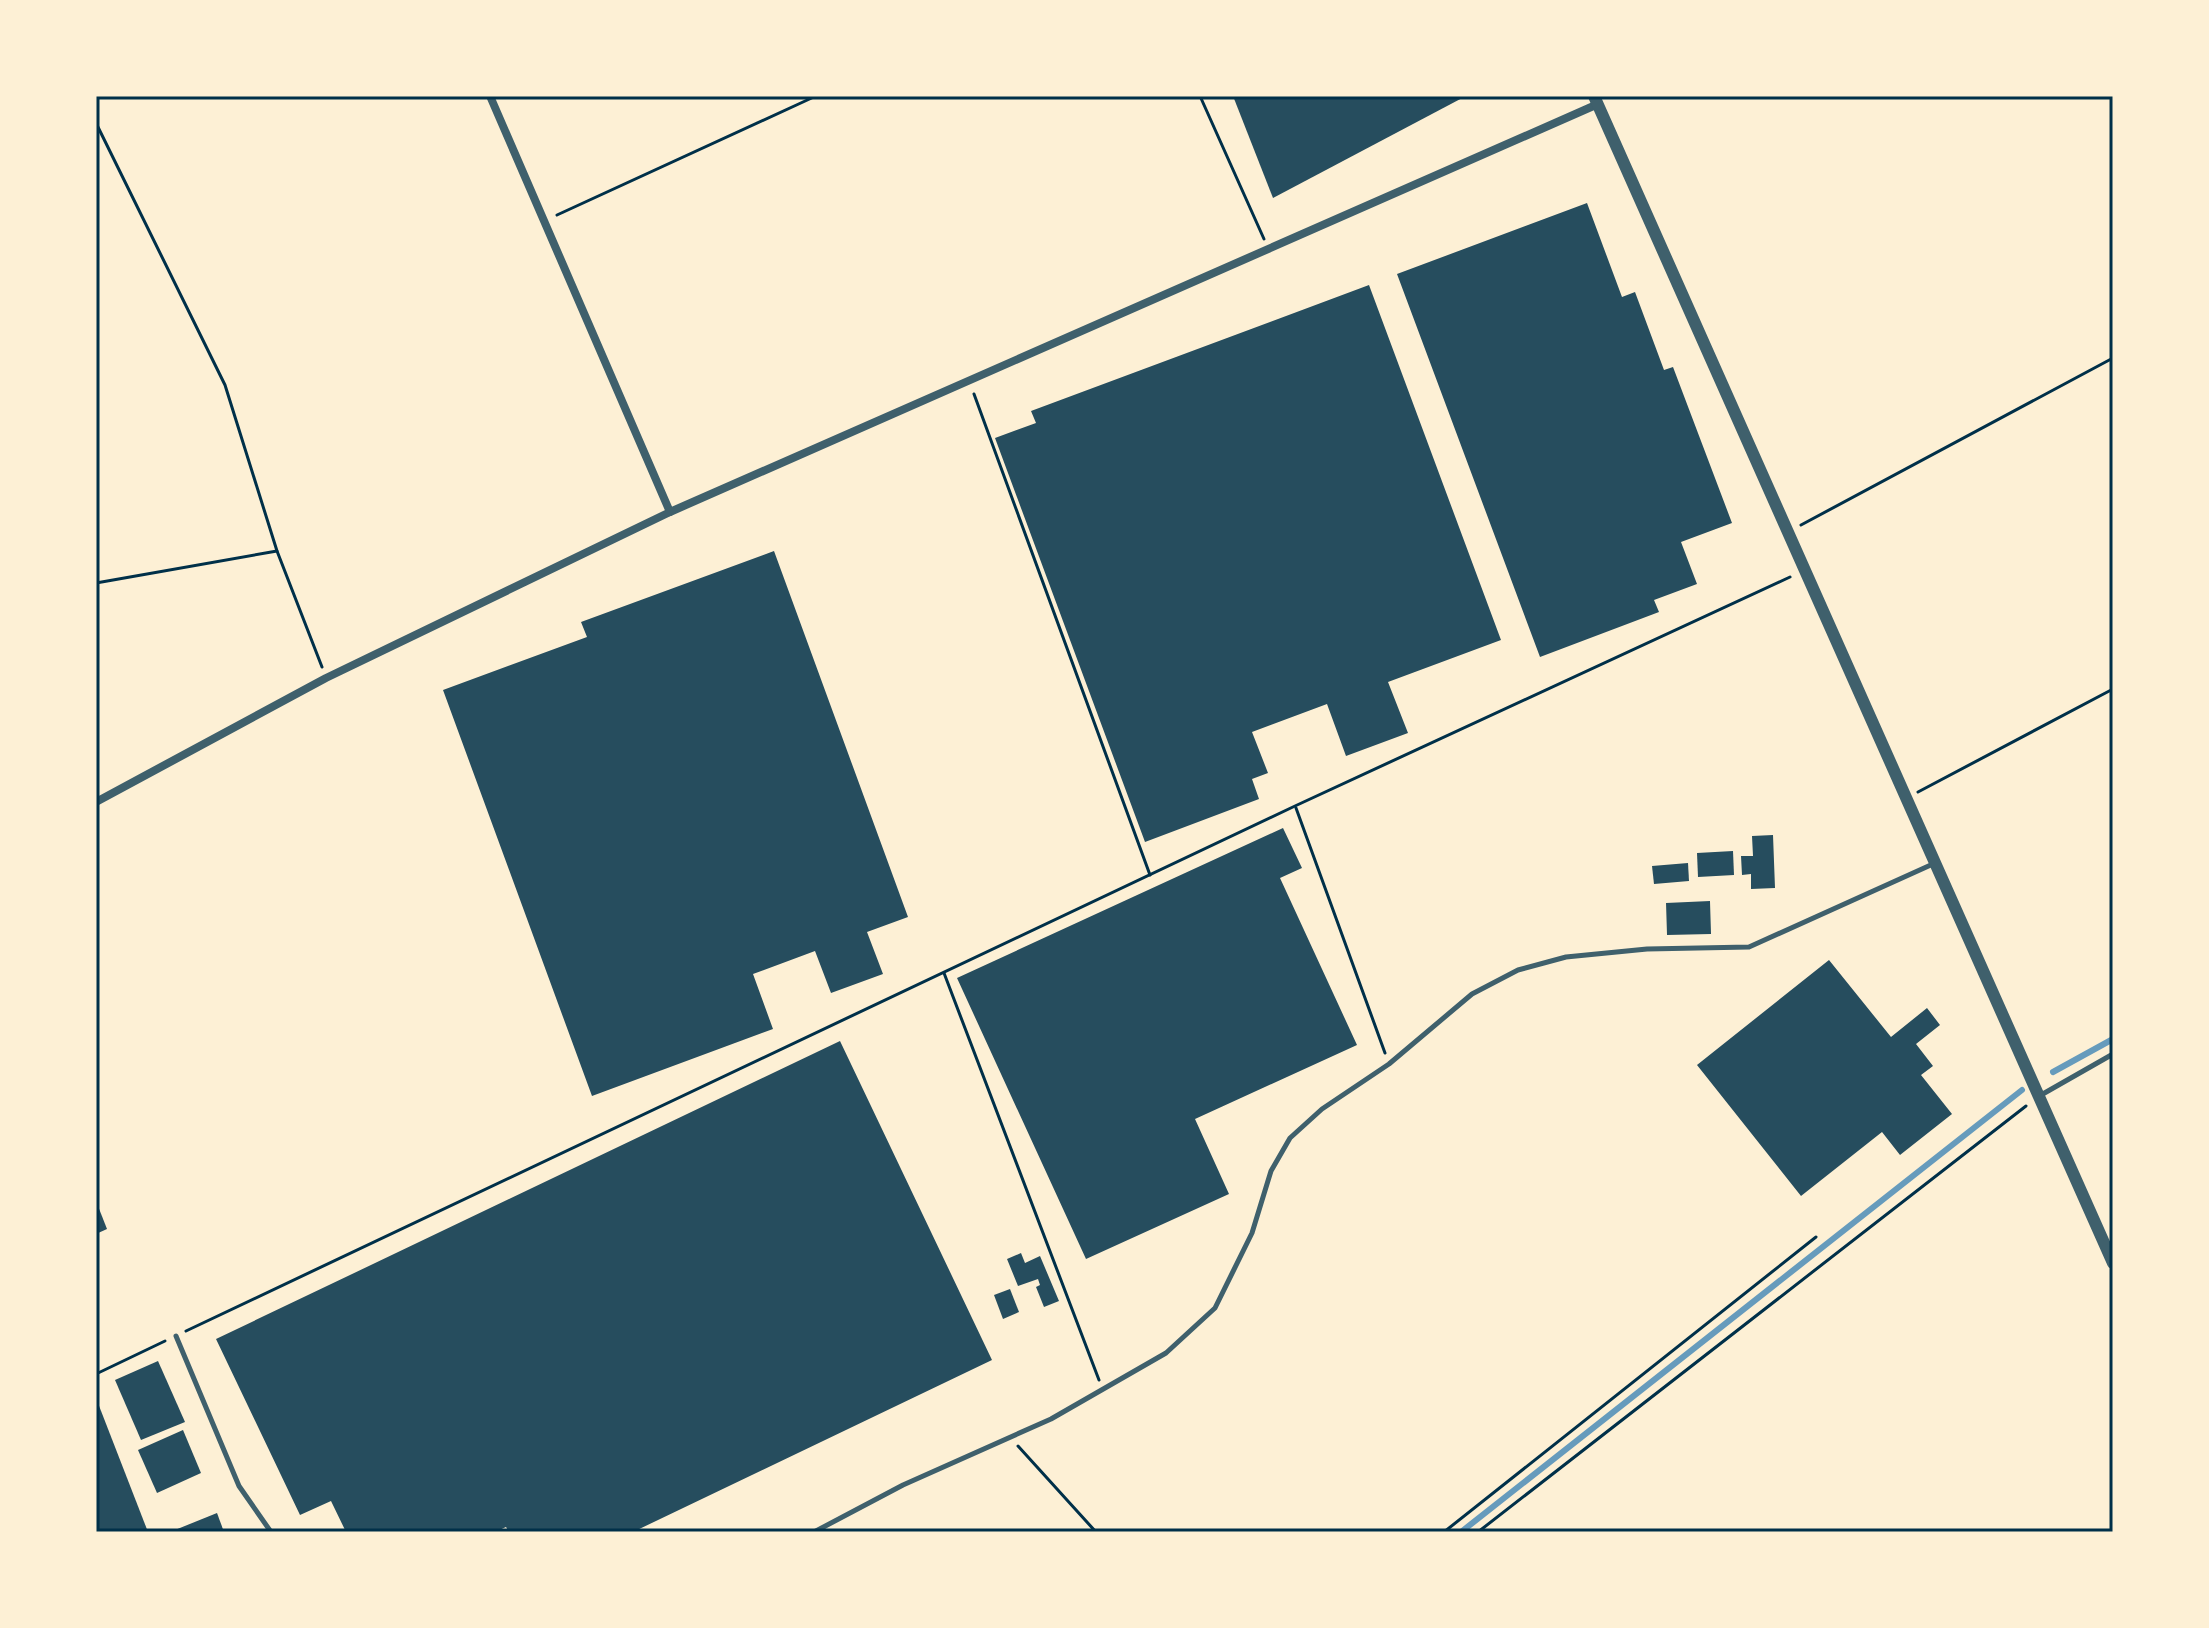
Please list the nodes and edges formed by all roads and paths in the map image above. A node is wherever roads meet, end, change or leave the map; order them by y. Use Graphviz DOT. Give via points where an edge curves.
graph roads {
  1 [pos="490,96"];
  2 [pos="816,96"];
  3 [pos="1200,96"];
  4 [pos="1596,100"];
  5 [pos="96,123"];
  6 [pos="544,221"];
  7 [pos="1267,247"];
  8 [pos="2113,358"];
  9 [pos="968,379"];
  10 [pos="670,512"];
  11 [pos="1787,532"];
  12 [pos="277,551"];
  13 [pos="1804,570"];
  14 [pos="96,583"];
  15 [pos="326,678"];
  16 [pos="2113,689"];
  17 [pos="1906,798"];
  18 [pos="96,802"];
  19 [pos="1295,806"];
  20 [pos="1934,863"];
  21 [pos="1150,875"];
  22 [pos="944,973"];
  23 [pos="2113,1054"];
  24 [pos="1389,1064"];
  25 [pos="2039,1096"];
  26 [pos="1816,1237"];
  27 [pos="2113,1263"];
  28 [pos="176,1336"];
  29 [pos="96,1374"];
  30 [pos="1102,1389"];
  31 [pos="1010,1438"];
  32 [pos="271,1532"];
  33 [pos="814,1532"];
  34 [pos="1096,1532"];
  35 [pos="1444,1532"];
  36 [pos="1478,1532"];
  1 -- 6 [label="street"];
  2 -- 6 [label="path"];
  3 -- 7 [label="path"];
  4 -- 7 [label="street"];
  4 -- 11 [label="street"];
  5 -- 12 [label="path" via="225,385"];
  6 -- 10 [label="street"];
  7 -- 9 [label="street"];
  8 -- 11 [label="path"];
  9 -- 10 [label="street"];
  9 -- 21 [label="path"];
  10 -- 15 [label="street"];
  11 -- 13 [label="street"];
  12 -- 14 [label="path"];
  12 -- 15 [label="path"];
  13 -- 17 [label="street"];
  13 -- 19 [label="path"];
  15 -- 18 [label="street"];
  16 -- 17 [label="path"];
  17 -- 20 [label="street"];
  19 -- 21 [label="path"];
  19 -- 24 [label="path"];
  20 -- 24 [label="lane" via="1749,947 1590,954 1518,970 1472,994"];
  20 -- 25 [label="street"];
  21 -- 22 [label="path"];
  22 -- 28 [label="path"];
  22 -- 30 [label="path"];
  23 -- 25 [label="lane"];
  24 -- 30 [label="lane" via="1322,1109 1290,1138 1271,1171 1252,1233 1215,1308 1166,1353"];
  25 -- 27 [label="street"];
  25 -- 36 [label="path"];
  26 -- 35 [label="path"];
  28 -- 29 [label="path"];
  28 -- 32 [label="lane" via="239,1486"];
  30 -- 31 [label="lane"];
  31 -- 33 [label="lane"];
  31 -- 34 [label="path"];
}
